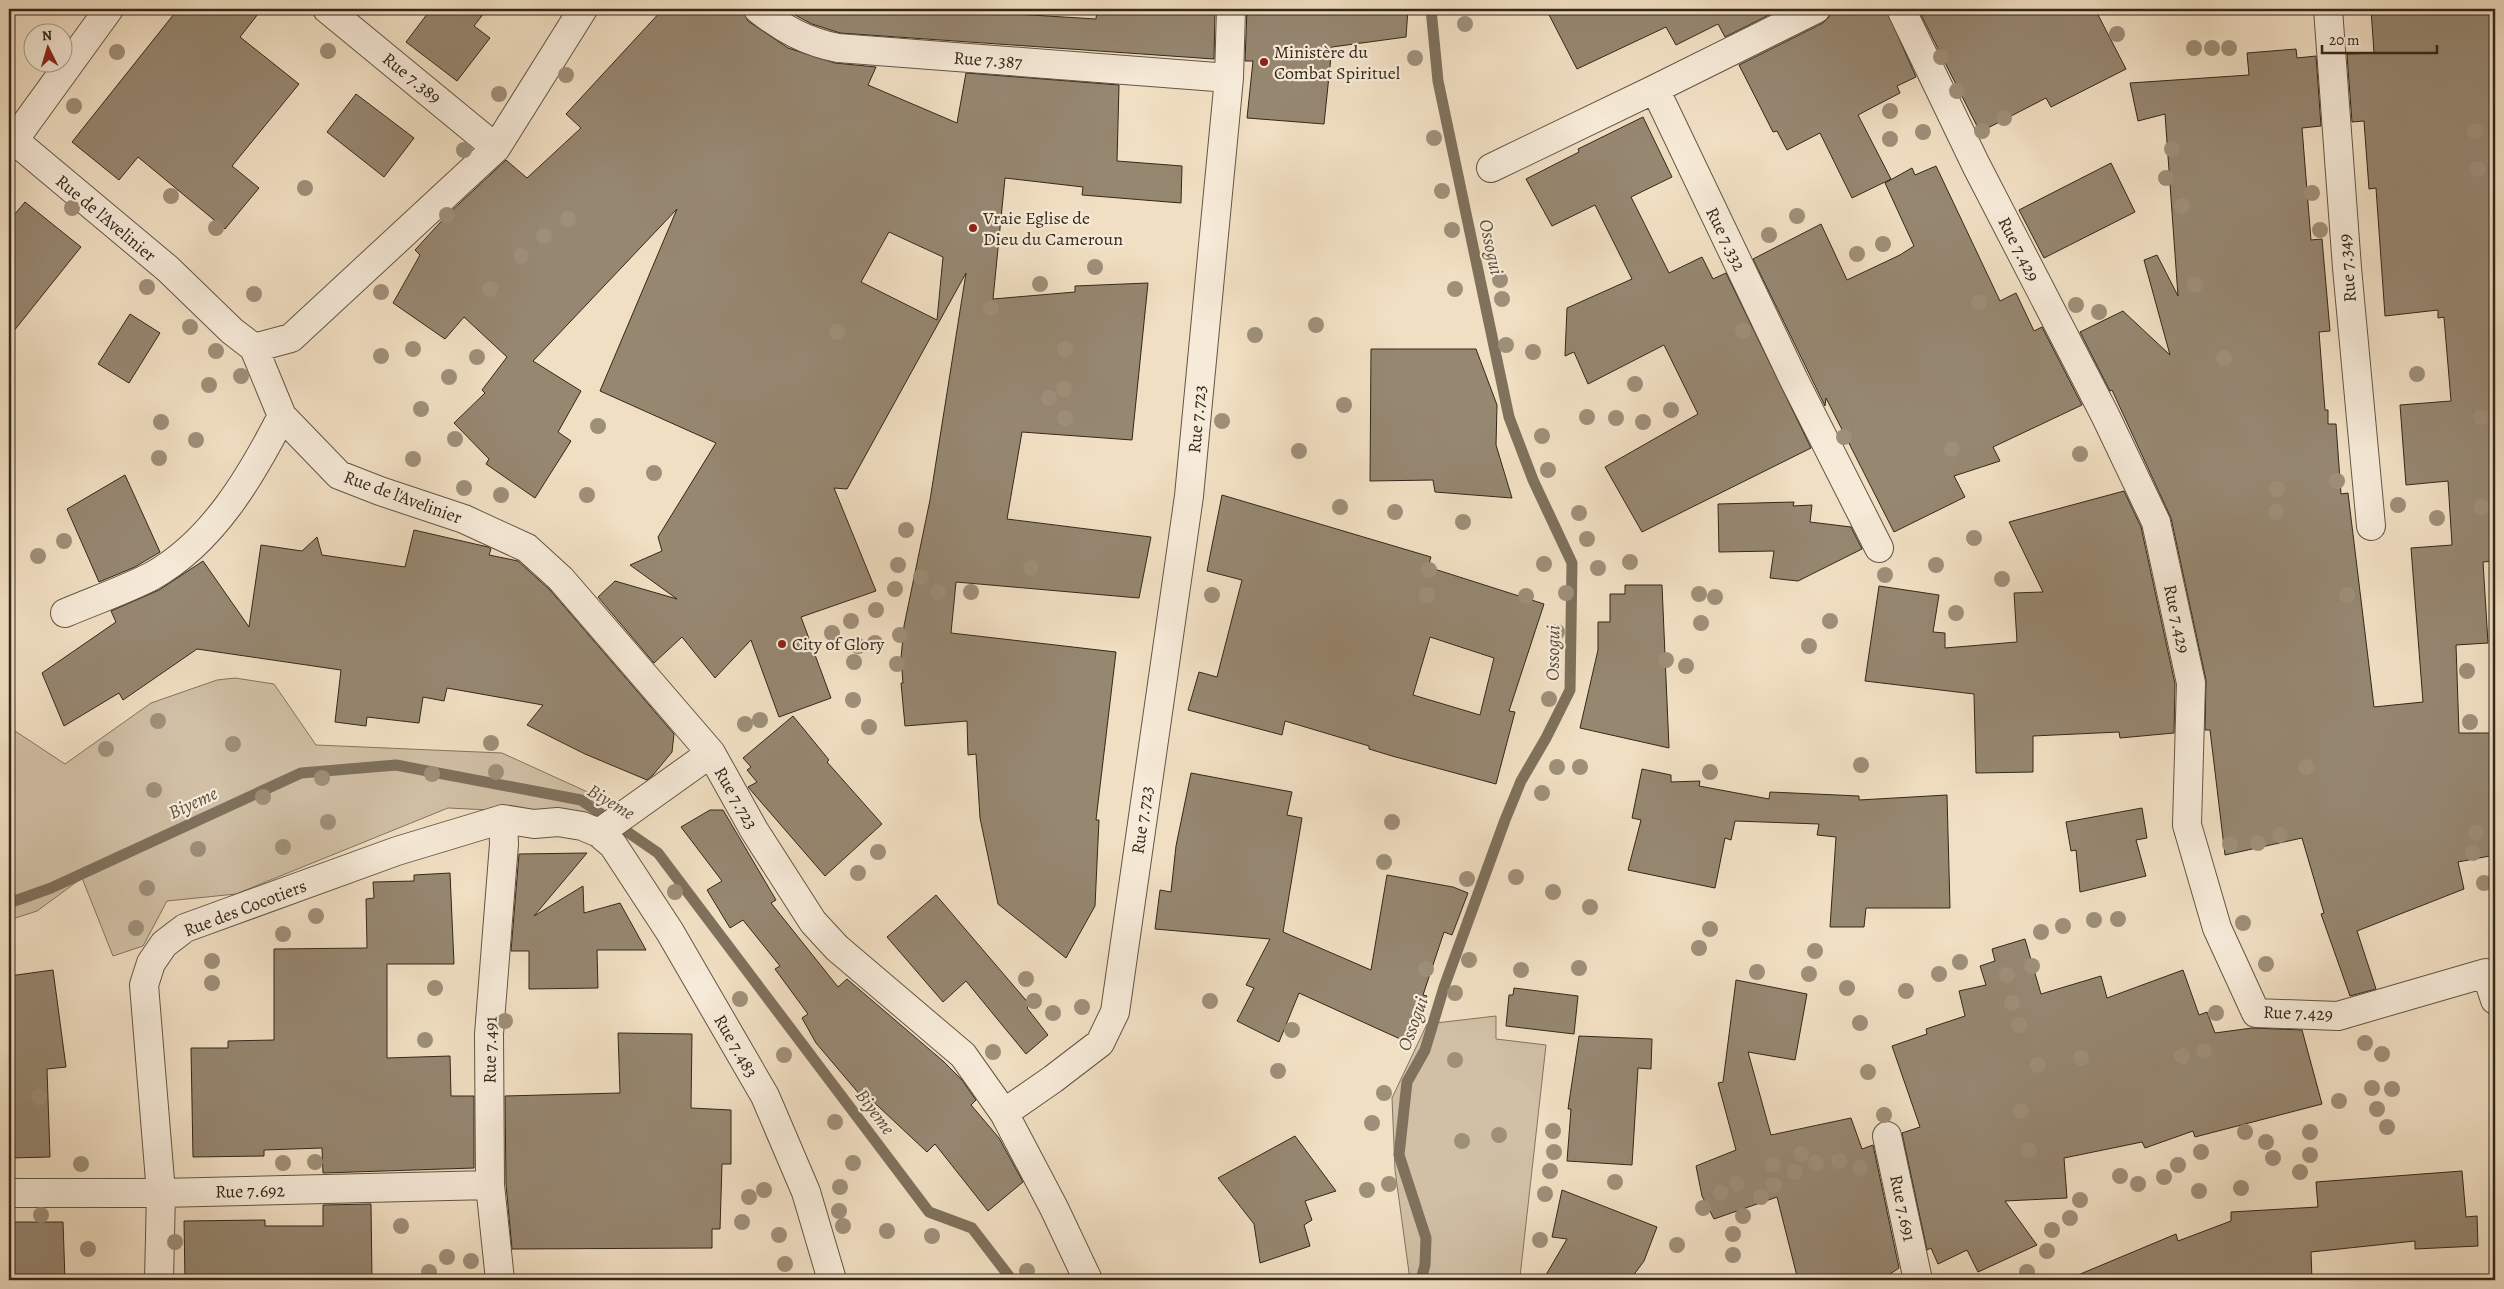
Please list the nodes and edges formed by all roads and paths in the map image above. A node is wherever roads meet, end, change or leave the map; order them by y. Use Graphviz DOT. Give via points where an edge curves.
graph roads {
  1 [pos="109,9"];
  2 [pos="327,9"];
  3 [pos="583,9"];
  4 [pos="758,9"];
  5 [pos="1231,9"];
  6 [pos="1901,9"];
  7 [pos="2328,9"];
  8 [pos="1801,12"];
  9 [pos="1228,78"];
  10 [pos="1655,89"];
  11 [pos="10,141"];
  12 [pos="496,148"];
  13 [pos="1492,168"];
  14 [pos="254,348"];
  15 [pos="282,416"];
  16 [pos="2371,526"];
  17 [pos="1879,548"];
  18 [pos="65,613"];
  19 [pos="711,753"];
  20 [pos="503,819"];
  21 [pos="599,833"];
  22 [pos="2495,1000"];
  23 [pos="1004,1113"];
  24 [pos="1887,1136"];
  25 [pos="490,1186"];
  26 [pos="9,1192"];
  27 [pos="161,1193"];
  28 [pos="159,1280"];
  29 [pos="500,1280"];
  30 [pos="832,1280"];
  31 [pos="1088,1280"];
  32 [pos="1918,1280"];
  1 -- 11 [label="street"];
  2 -- 12 [label="street, Rue 7.389"];
  3 -- 12 [label="street"];
  4 -- 9 [label="street, Rue 7.387" via="780,26 814,43 838,48"];
  5 -- 9 [label="street, Rue 7.723"];
  6 -- 22 [label="street, Rue 7.429" via="2156,522 2191,683 2187,825 2217,928 2256,1012 2338,1016 2486,973"];
  7 -- 16 [label="street, Rue 7.349" via="2347,268"];
  8 -- 10 [label="street"];
  9 -- 23 [label="street, Rue 7.723" via="1190,496 1116,1012 1100,1043"];
  10 -- 13 [label="street"];
  10 -- 17 [label="street, Rue 7.332" via="1794,380"];
  11 -- 14 [label="street, Rue de l'Avelinier" via="168,270 232,332"];
  12 -- 14 [label="street" via="291,338"];
  14 -- 15 [label="street, Rue de l'Avelinier"];
  15 -- 18 [label="street" via="255,469 201,540 152,576"];
  15 -- 19 [label="street, Rue de l'Avelinier" via="339,475 464,519 527,548 561,579"];
  19 -- 21 [label="street"];
  19 -- 23 [label="street, Rue 7.723" via="754,830 813,922 838,948 963,1056"];
  20 -- 21 [label="street, Rue des Cocotiers" via="534,824 558,822"];
  20 -- 25 [label="street, Rue 7.491" via="504,844 489,1034"];
  20 -- 27 [label="street, Rue des Cocotiers" via="397,851 185,928 164,944 150,963 144,985"];
  21 -- 30 [label="street, Rue 7.483" via="612,845 670,932 765,1096 806,1192"];
  23 -- 31 [label="street"];
  24 -- 32 [label="street, Rue 7.691"];
  25 -- 27 [label="street, Rue 7.692"];
  25 -- 29 [label="street, Rue 7.491"];
  26 -- 27 [label="street, Rue 7.692"];
  27 -- 28 [label="street, Rue des Cocotiers"];
}
